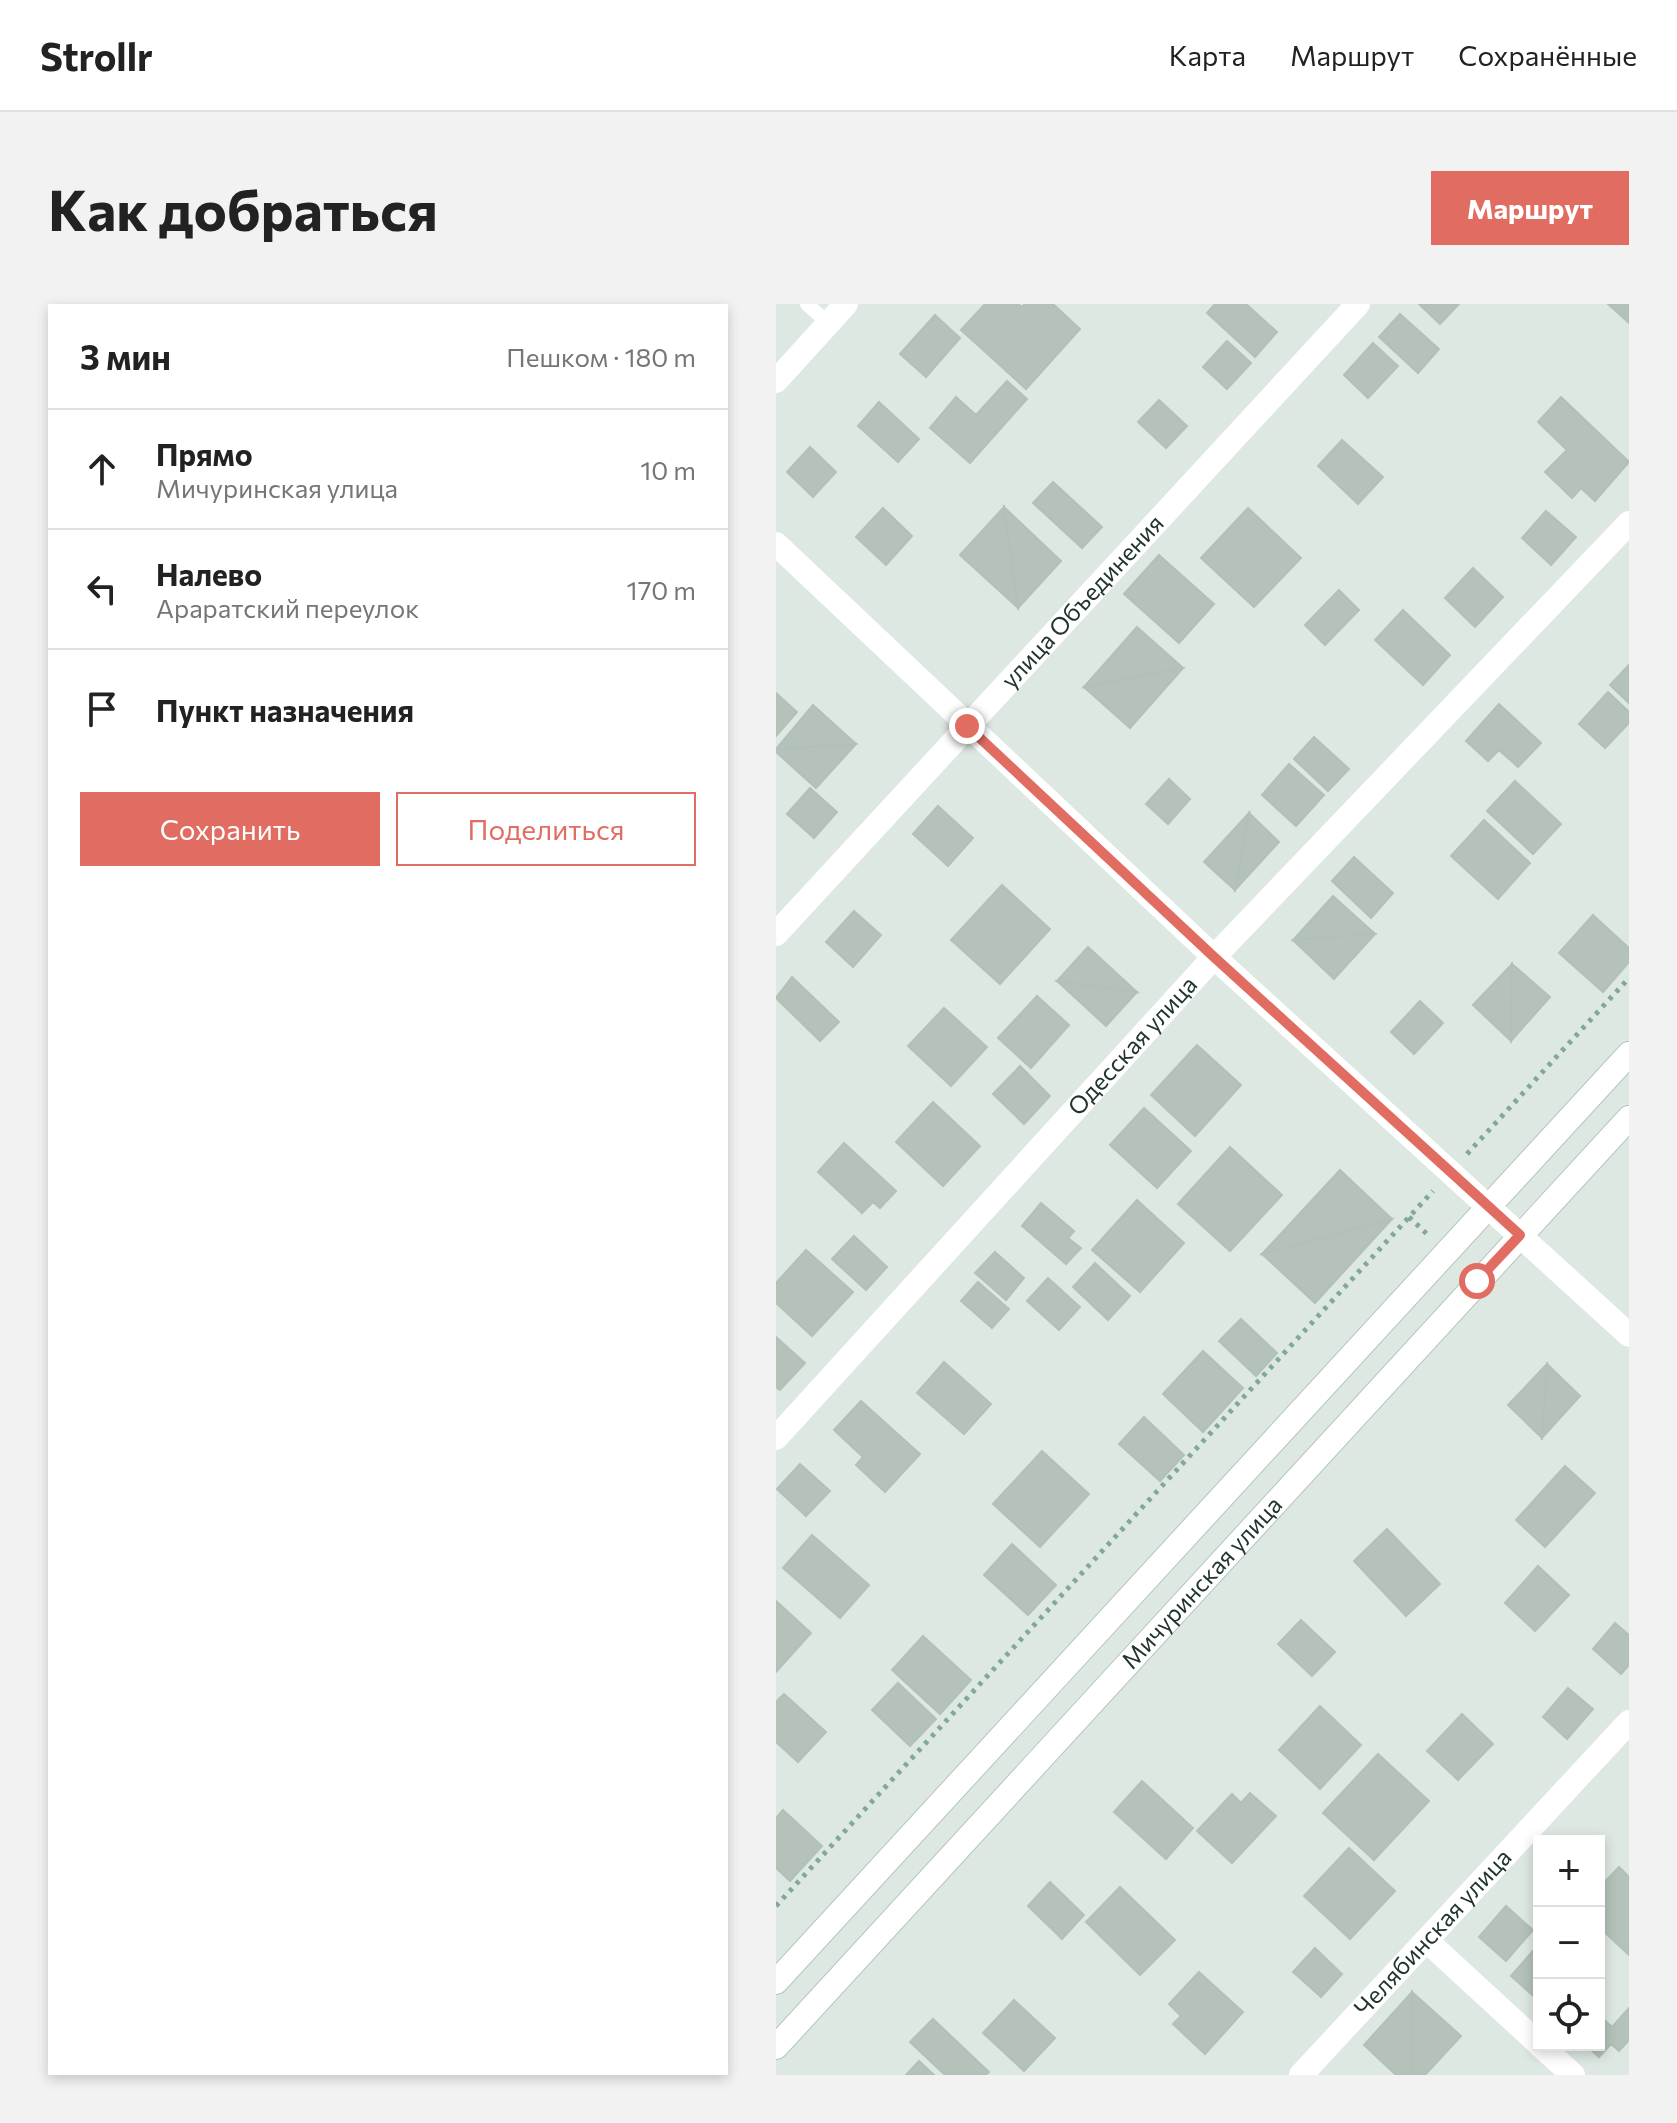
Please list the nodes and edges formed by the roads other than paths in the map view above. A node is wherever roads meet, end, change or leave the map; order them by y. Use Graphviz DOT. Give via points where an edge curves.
graph roads {
  1 [pos="807,304"];
  2 [pos="846,304"];
  3 [pos="1358,304"];
  4 [pos="828,323"];
  5 [pos="776,381"];
  6 [pos="1629,523"];
  7 [pos="776,544"];
  8 [pos="967,726"];
  9 [pos="776,934"];
  10 [pos="1214,957"];
  11 [pos="1629,1054"];
  12 [pos="1629,1118"];
  13 [pos="1487,1205"];
  14 [pos="1520,1235"];
  15 [pos="1629,1335"];
  16 [pos="776,1438"];
  17 [pos="1629,1722"];
  18 [pos="1427,1941"];
  19 [pos="776,1982"];
  20 [pos="1533,2038"];
  21 [pos="776,2047"];
  22 [pos="1547,2051"];
  23 [pos="1301,2075"];
  24 [pos="1573,2075"];
  1 -- 4 [label="lane"];
  2 -- 4 [label="street"];
  3 -- 8 [label="street, улица Объединения"];
  4 -- 5 [label="street"];
  6 -- 10 [label="street, Одесская улица"];
  7 -- 8 [label="street"];
  8 -- 9 [label="street, улица Объединения"];
  8 -- 10 [label="street"];
  10 -- 13 [label="street"];
  10 -- 16 [label="street, Одесская улица"];
  11 -- 13 [label="street, Мичуринская улица"];
  12 -- 14 [label="street, Мичуринская улица"];
  13 -- 14 [label="street"];
  13 -- 19 [label="street, Мичуринская улица"];
  14 -- 15 [label="street"];
  14 -- 21 [label="street, Мичуринская улица"];
  17 -- 18 [label="street, Челябинская улица"];
  18 -- 20 [label="street"];
  18 -- 23 [label="street, Челябинская улица"];
  22 -- 24 [label="street"];
}
